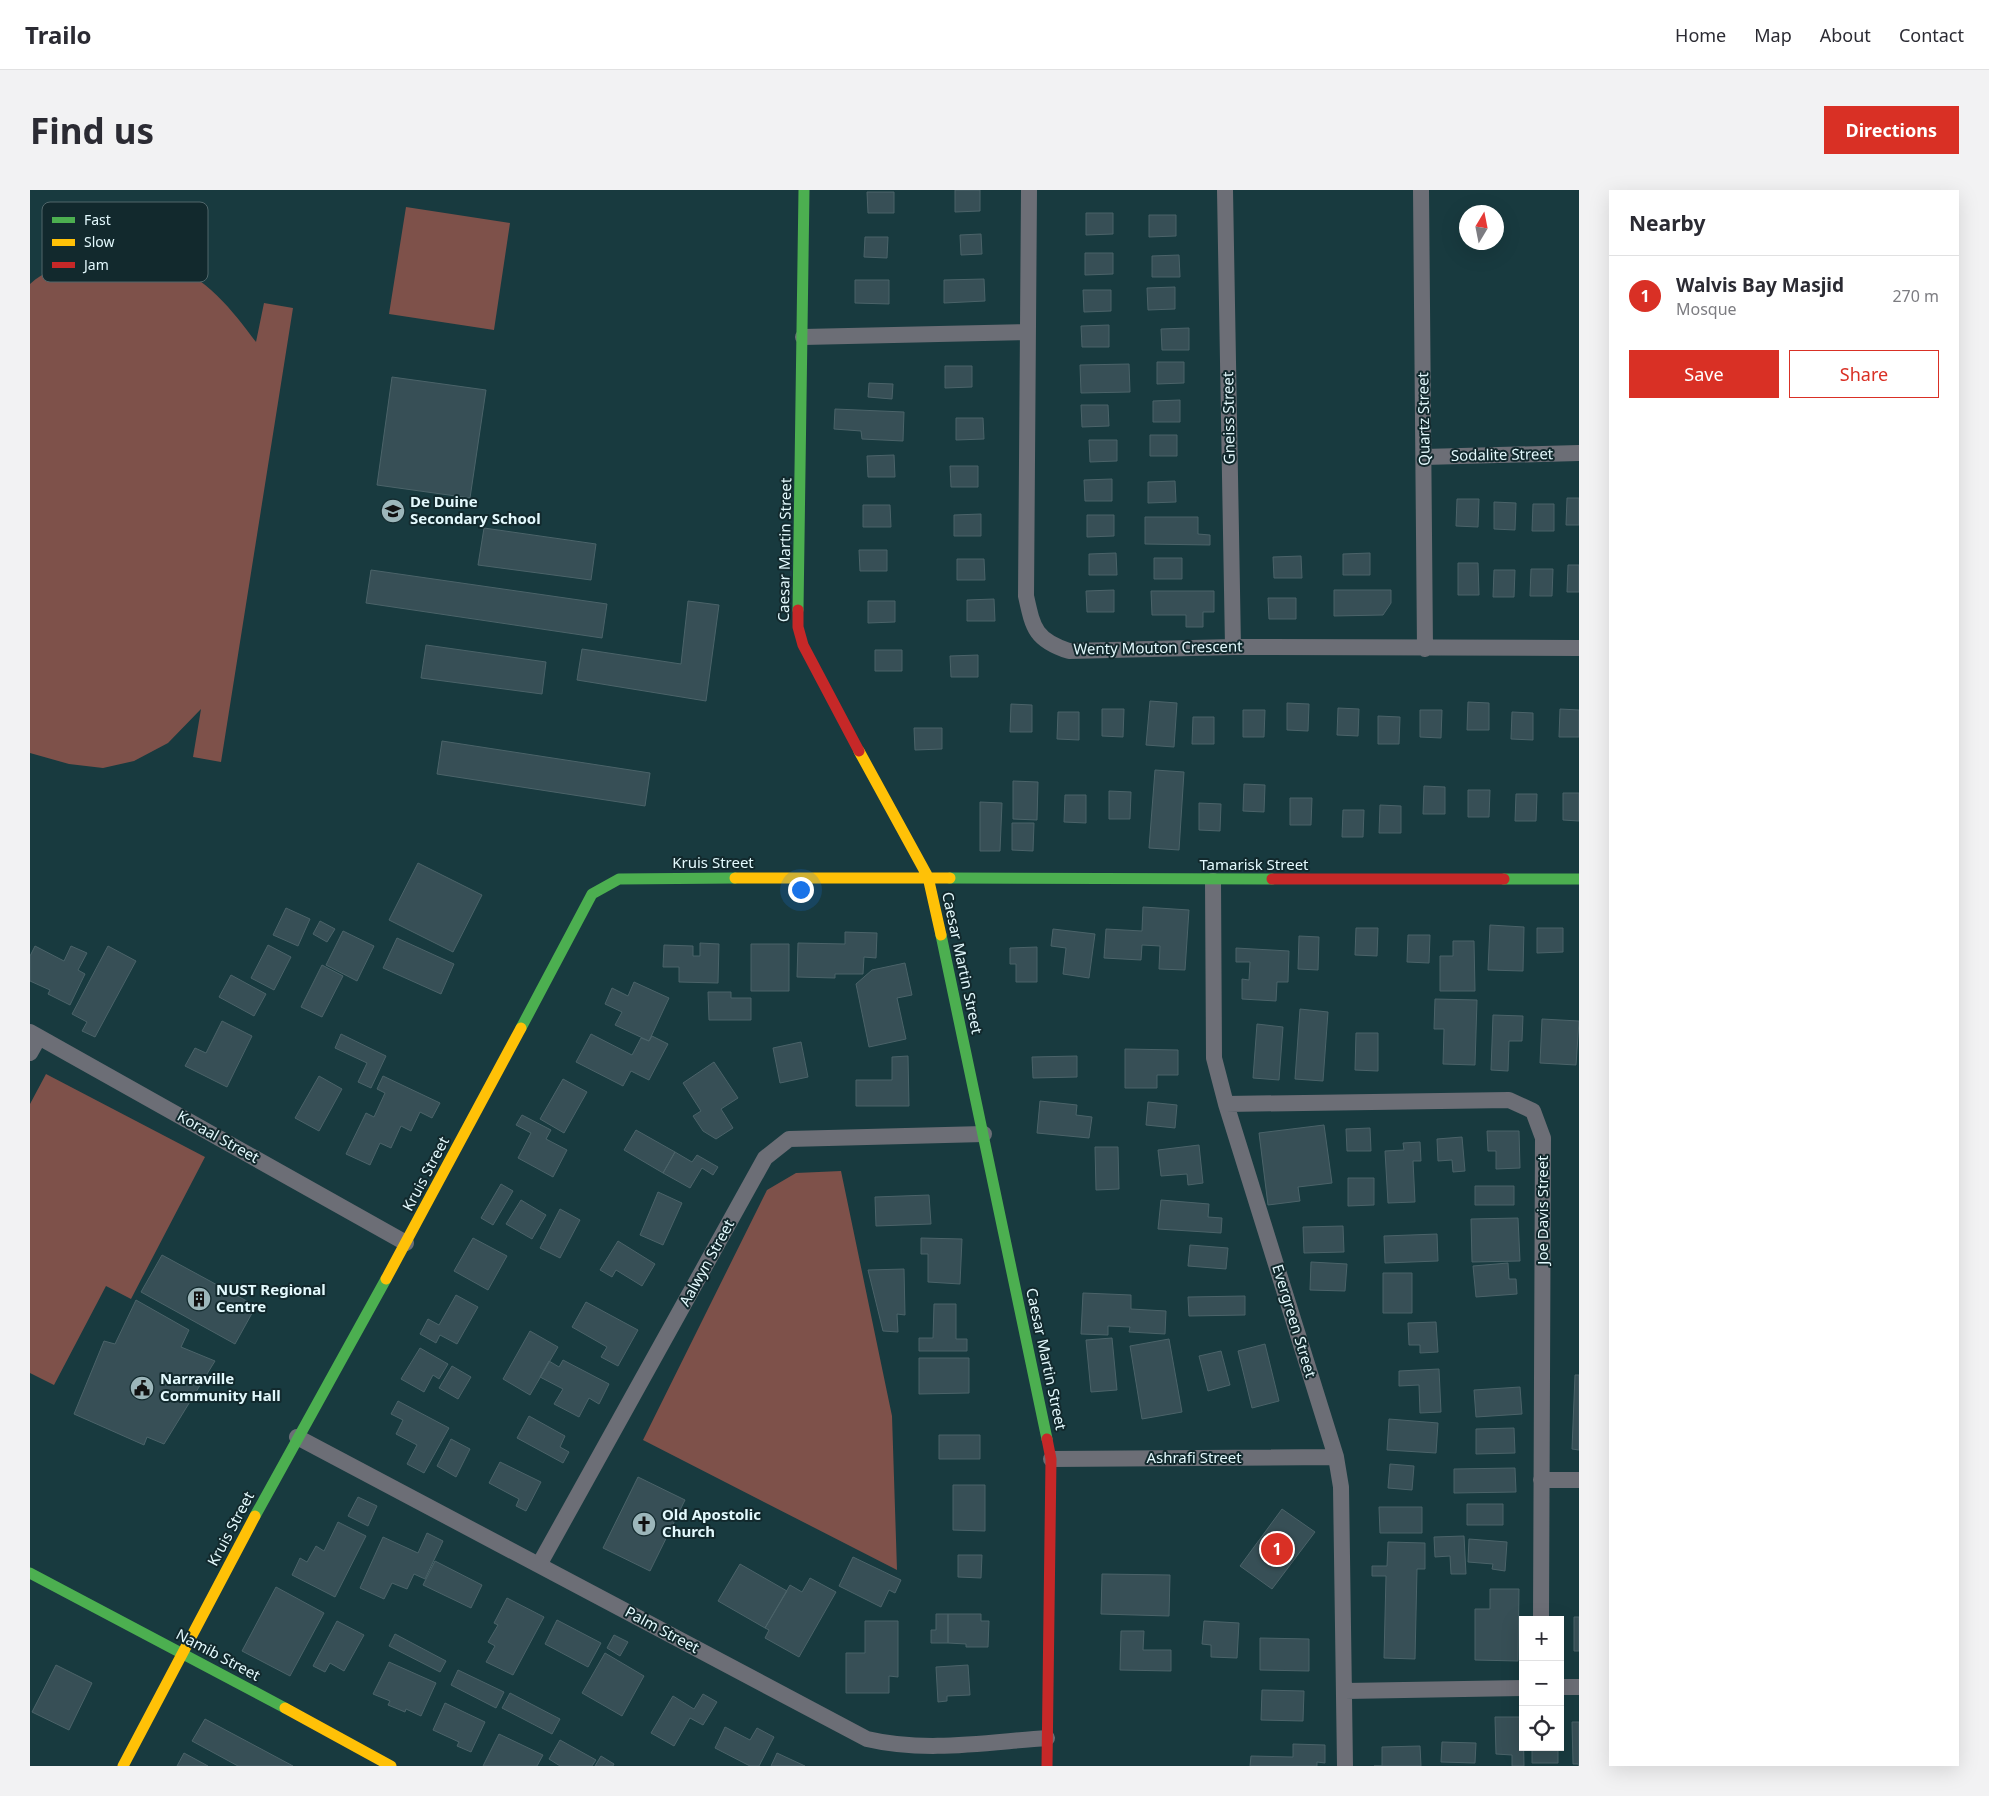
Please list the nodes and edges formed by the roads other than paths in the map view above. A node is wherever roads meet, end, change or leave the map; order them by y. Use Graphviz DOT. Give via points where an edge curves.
graph roads {
  1 [pos="804,190"];
  2 [pos="1029,190"];
  3 [pos="1224,190"];
  4 [pos="1421,190"];
  5 [pos="1028,332"];
  6 [pos="803,337"];
  7 [pos="1579,453"];
  8 [pos="1424,457"];
  9 [pos="1233,646"];
  10 [pos="1579,648"];
  11 [pos="1425,649"];
  12 [pos="928,877"];
  13 [pos="1579,879"];
  14 [pos="1213,881"];
  15 [pos="34,1034"];
  16 [pos="30,1054"];
  17 [pos="1226,1104"];
  18 [pos="984,1134"];
  19 [pos="406,1243"];
  20 [pos="297,1437"];
  21 [pos="1336,1457"];
  22 [pos="1051,1458"];
  23 [pos="1541,1480"];
  24 [pos="1579,1480"];
  25 [pos="539,1565"];
  26 [pos="30,1573"];
  27 [pos="1541,1616"];
  28 [pos="183,1652"];
  29 [pos="1564,1687"];
  30 [pos="1579,1687"];
  31 [pos="1519,1688"];
  32 [pos="1345,1691"];
  33 [pos="1047,1738"];
  34 [pos="123,1766"];
  35 [pos="391,1766"];
  36 [pos="1047,1766"];
  37 [pos="1345,1766"];
  1 -- 6 [label="street, Caesar Martin Street"];
  2 -- 5 [label="street, Wenty Mouton Crescent"];
  3 -- 9 [label="street, Gneiss Street"];
  4 -- 8 [label="street, Quartz Street"];
  5 -- 6 [label="street"];
  5 -- 9 [label="street, Wenty Mouton Crescent" via="1026,596 1032,626 1051,645 1069,651"];
  6 -- 12 [label="street, Caesar Martin Street" via="798,627 815,669"];
  7 -- 8 [label="street, Sodalite Street"];
  8 -- 11 [label="street, Quartz Street"];
  9 -- 11 [label="street, Wenty Mouton Crescent"];
  10 -- 11 [label="street, Wenty Mouton Crescent"];
  12 -- 14 [label="street, Tamarisk Street"];
  12 -- 18 [label="street, Caesar Martin Street"];
  12 -- 19 [label="street, Kruis Street" via="619,879 592,894"];
  13 -- 14 [label="street, Tamarisk Street"];
  14 -- 17 [label="street, Evergreen Street" via="1214,1058"];
  15 -- 16 [label="street"];
  15 -- 19 [label="street, Koraal Street"];
  17 -- 21 [label="street, Evergreen Street"];
  17 -- 23 [label="street, Joe Davis Street" via="1509,1100 1533,1111 1543,1138"];
  18 -- 22 [label="street, Caesar Martin Street"];
  18 -- 25 [label="street, Aalwyn Street" via="789,1139 765,1158"];
  19 -- 20 [label="street, Kruis Street"];
  20 -- 25 [label="street, Palm Street"];
  20 -- 28 [label="street, Kruis Street"];
  21 -- 22 [label="street, Ashrafi Street"];
  21 -- 32 [label="street, Evergreen Street" via="1341,1487"];
  22 -- 33 [label="street, Caesar Martin Street"];
  23 -- 24 [label="street"];
  23 -- 27 [label="street, Joe Davis Street"];
  25 -- 33 [label="street, Palm Street" via="867,1739 892,1745 931,1746"];
  26 -- 28 [label="street, Namib Street"];
  28 -- 34 [label="street, Kruis Street"];
  28 -- 35 [label="street, Namib Street"];
  29 -- 30 [label="street"];
  31 -- 32 [label="street"];
  32 -- 37 [label="street, Evergreen Street"];
  33 -- 36 [label="street, Caesar Martin Street"];
}
